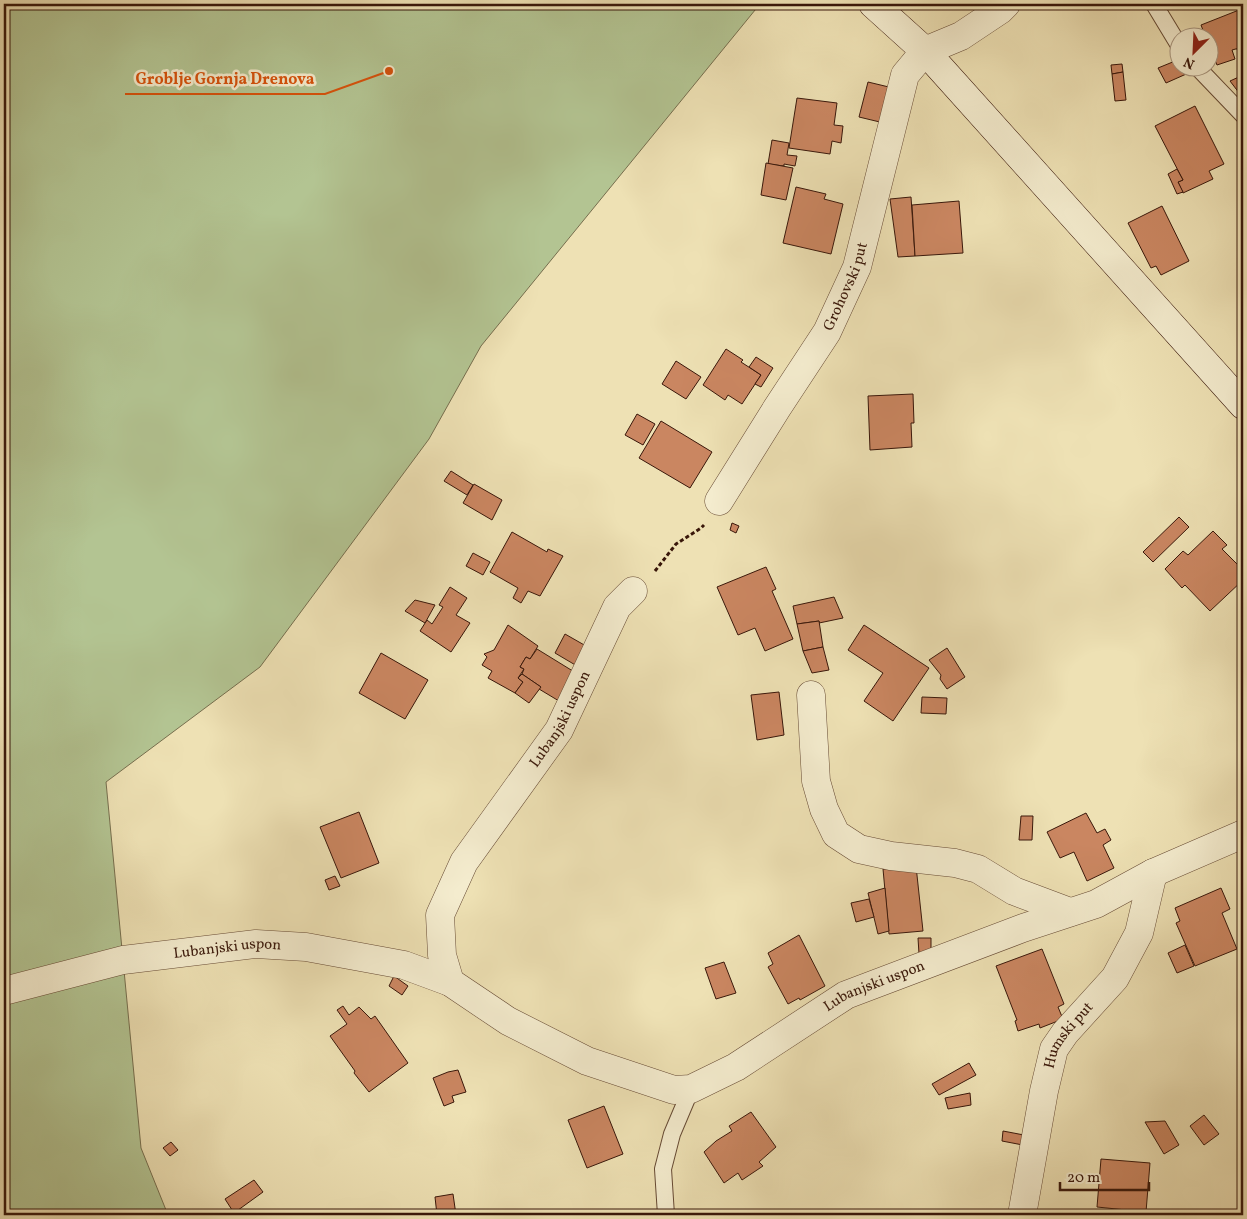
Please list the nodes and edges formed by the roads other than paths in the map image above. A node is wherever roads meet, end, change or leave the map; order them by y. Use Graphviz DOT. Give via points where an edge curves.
graph roads {
  1 [pos="873,4"];
  2 [pos="1006,4"];
  3 [pos="1154,4"];
  4 [pos="1170,30"];
  5 [pos="924,51"];
  6 [pos="1208,78"];
  7 [pos="1243,115"];
  8 [pos="1243,405"];
  9 [pos="720,502"];
  10 [pos="633,591"];
  11 [pos="811,695"];
  12 [pos="1243,834"];
  13 [pos="1153,873"];
  14 [pos="1070,912"];
  15 [pos="450,982"];
  16 [pos="4,991"];
  17 [pos="691,1088"];
  18 [pos="666,1215"];
  19 [pos="1022,1215"];
  1 -- 5 [label="street"];
  2 -- 5 [label="street" via="962,36"];
  3 -- 4 [label="lane"];
  5 -- 8 [label="street"];
  5 -- 9 [label="street, Grohovski put" via="905,75 857,267 827,332"];
  6 -- 7 [label="lane"];
  10 -- 15 [label="street, Lubanjski uspon" via="616,607 558,730 464,862 440,915 442,955"];
  11 -- 14 [label="street" via="816,781 836,834 859,849 978,869 1014,891"];
  12 -- 13 [label="street, Lubanjski uspon"];
  13 -- 14 [label="street, Lubanjski uspon" via="1096,904"];
  13 -- 19 [label="street, Humski put" via="1139,933 1115,978 1064,1033 1054,1049"];
  14 -- 17 [label="street, Lubanjski uspon" via="846,994 736,1067"];
  15 -- 16 [label="street, Lubanjski uspon" via="404,965 306,947 256,944 123,960"];
  15 -- 17 [label="street, Lubanjski uspon" via="508,1021 587,1061 674,1090"];
  17 -- 18 [label="lane" via="672,1134 663,1169"];
}
